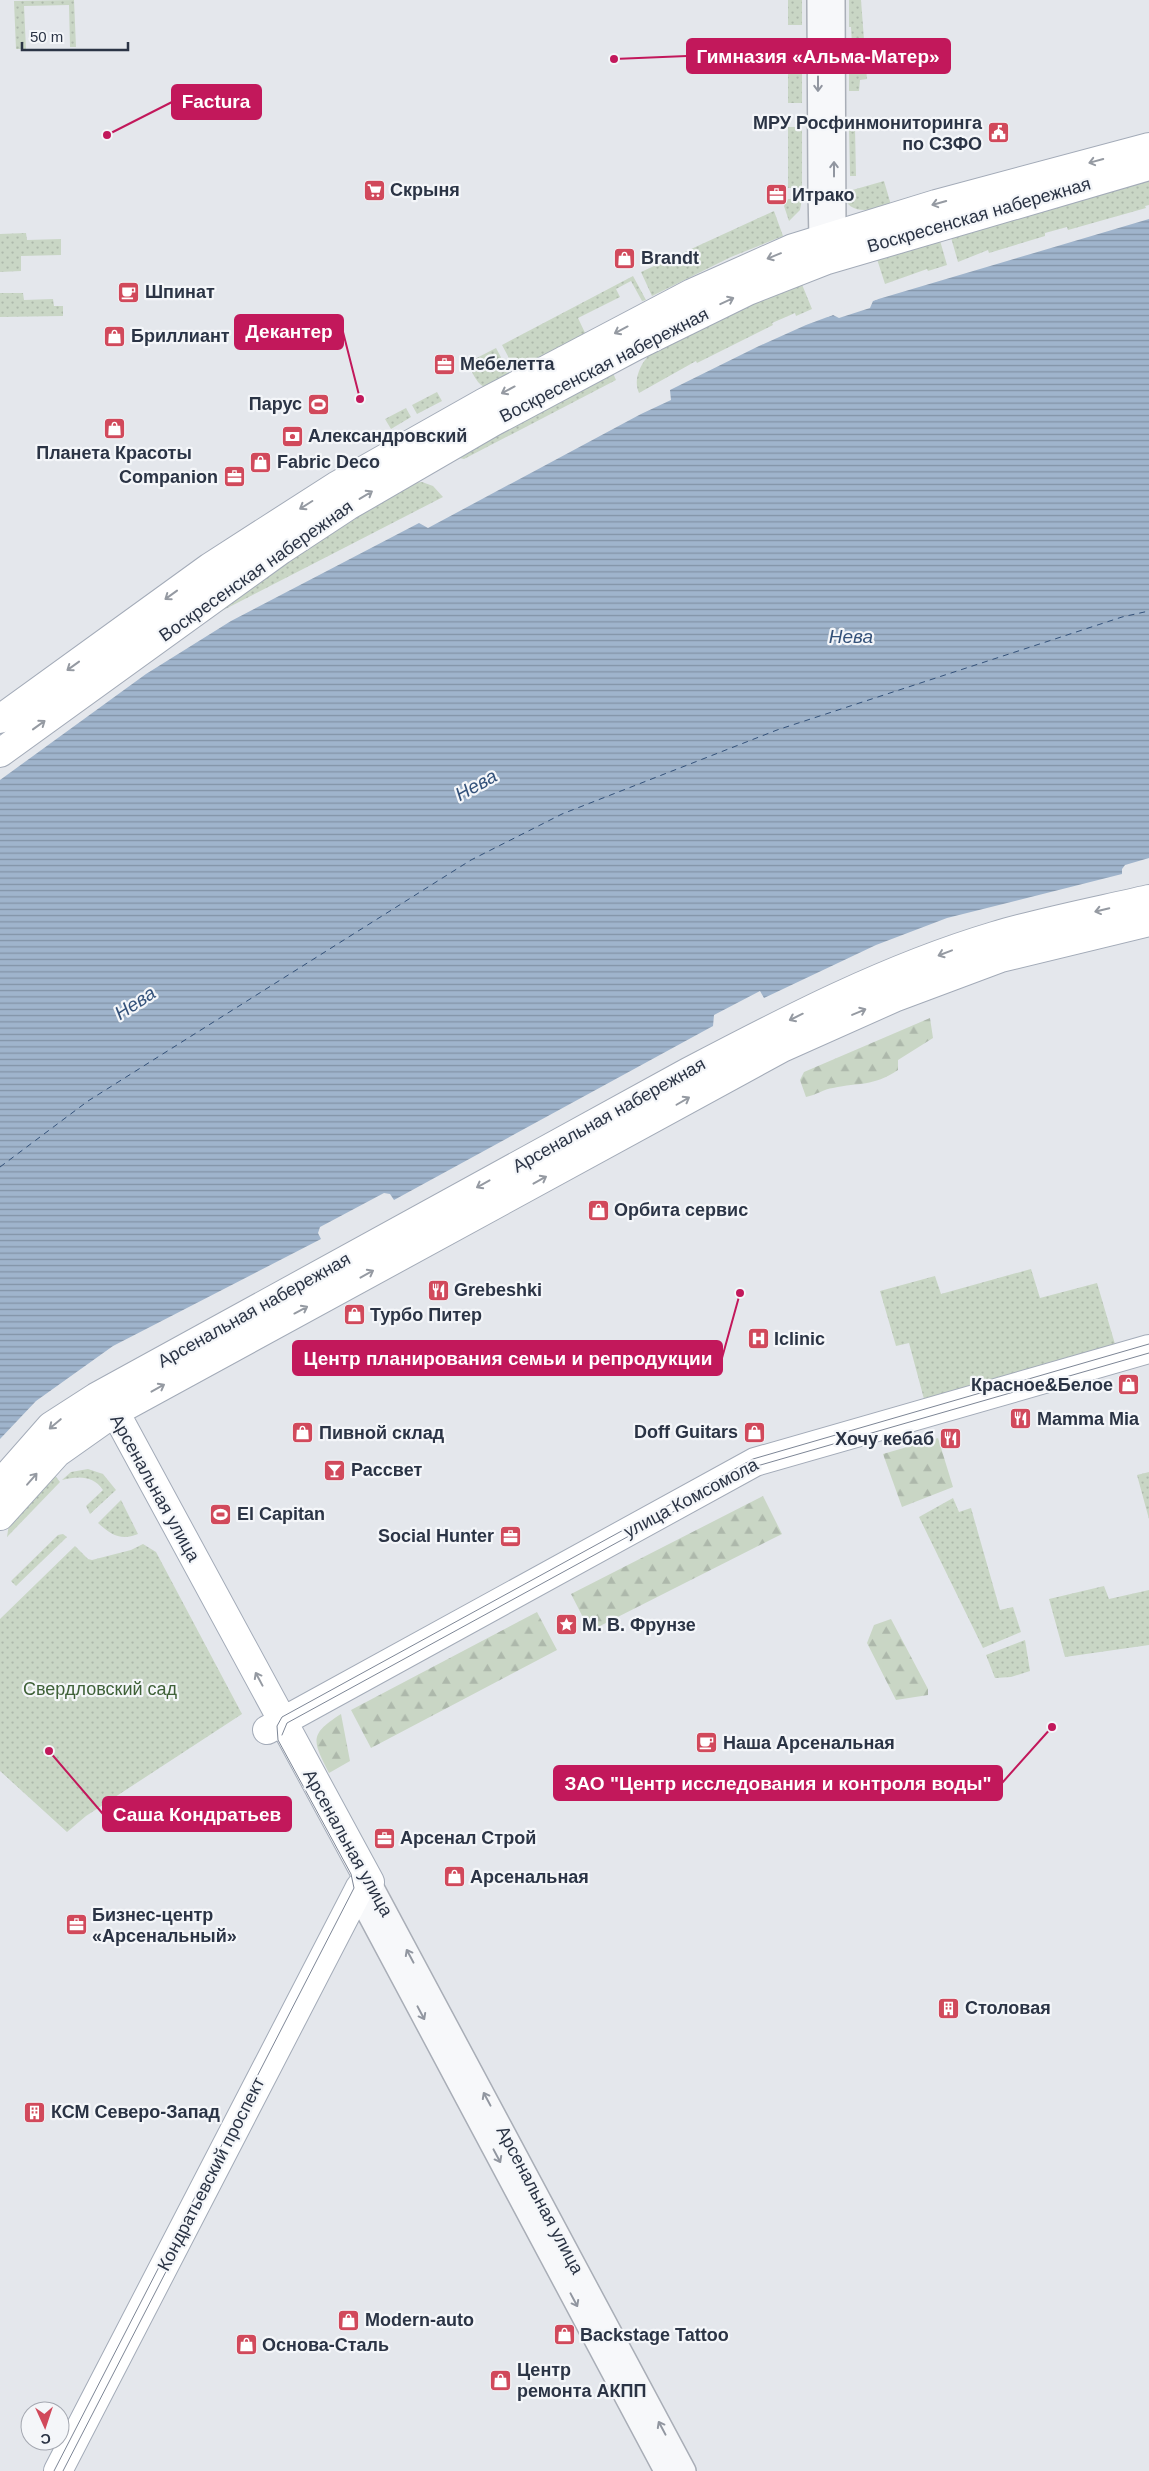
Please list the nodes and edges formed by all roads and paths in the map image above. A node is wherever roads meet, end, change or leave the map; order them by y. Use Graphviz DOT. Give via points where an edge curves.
graph roads {
  1 [pos="818,0"];
  2 [pos="834,0"];
  3 [pos="1149,147"];
  4 [pos="1149,166"];
  5 [pos="827,245"];
  6 [pos="0,719"];
  7 [pos="0,753"];
  8 [pos="1149,899"];
  9 [pos="1149,922"];
  10 [pos="1149,1349"];
  11 [pos="103,1410"];
  12 [pos="0,1484"];
  13 [pos="0,1516"];
  14 [pos="275,1726"];
  15 [pos="363,1888"];
  16 [pos="58,2471"];
  17 [pos="666,2471"];
  18 [pos="685,2471"];
  1 -- 5 [label="street, one-way"];
  5 -- 2 [label="street, one-way"];
  3 -- 5 [label="main road, Воскресенская набережная, one-way" via="936,204"];
  4 -- 5 [label="main road, Воскресенская набережная"];
  5 -- 6 [label="main road, Воскресенская набережная, one-way" via="737,272 692,293 406,445 262,532"];
  7 -- 5 [label="main road, Воскресенская набережная, one-way" via="281,550 348,506 418,464 636,346 748,291"];
  8 -- 11 [label="main road, Арсенальная набережная, one-way" via="994,936 887,975 825,1002 688,1072"];
  11 -- 9 [label="main road, Арсенальная набережная, one-way" via="833,1024 1001,958"];
  10 -- 14 [label="main road, улица Комсомола" via="755,1462"];
  11 -- 12 [label="main road, one-way" via="51,1426"];
  13 -- 11 [label="main road, one-way" via="57,1453"];
  11 -- 14 [label="main road, Арсенальная улица"];
  14 -- 15 [label="main road, Арсенальная улица"];
  15 -- 16 [label="main road, Кондратьевский проспект"];
  15 -- 17 [label="street, Арсенальная улица, one-way"];
  18 -- 15 [label="street, Арсенальная улица, one-way"];
}
